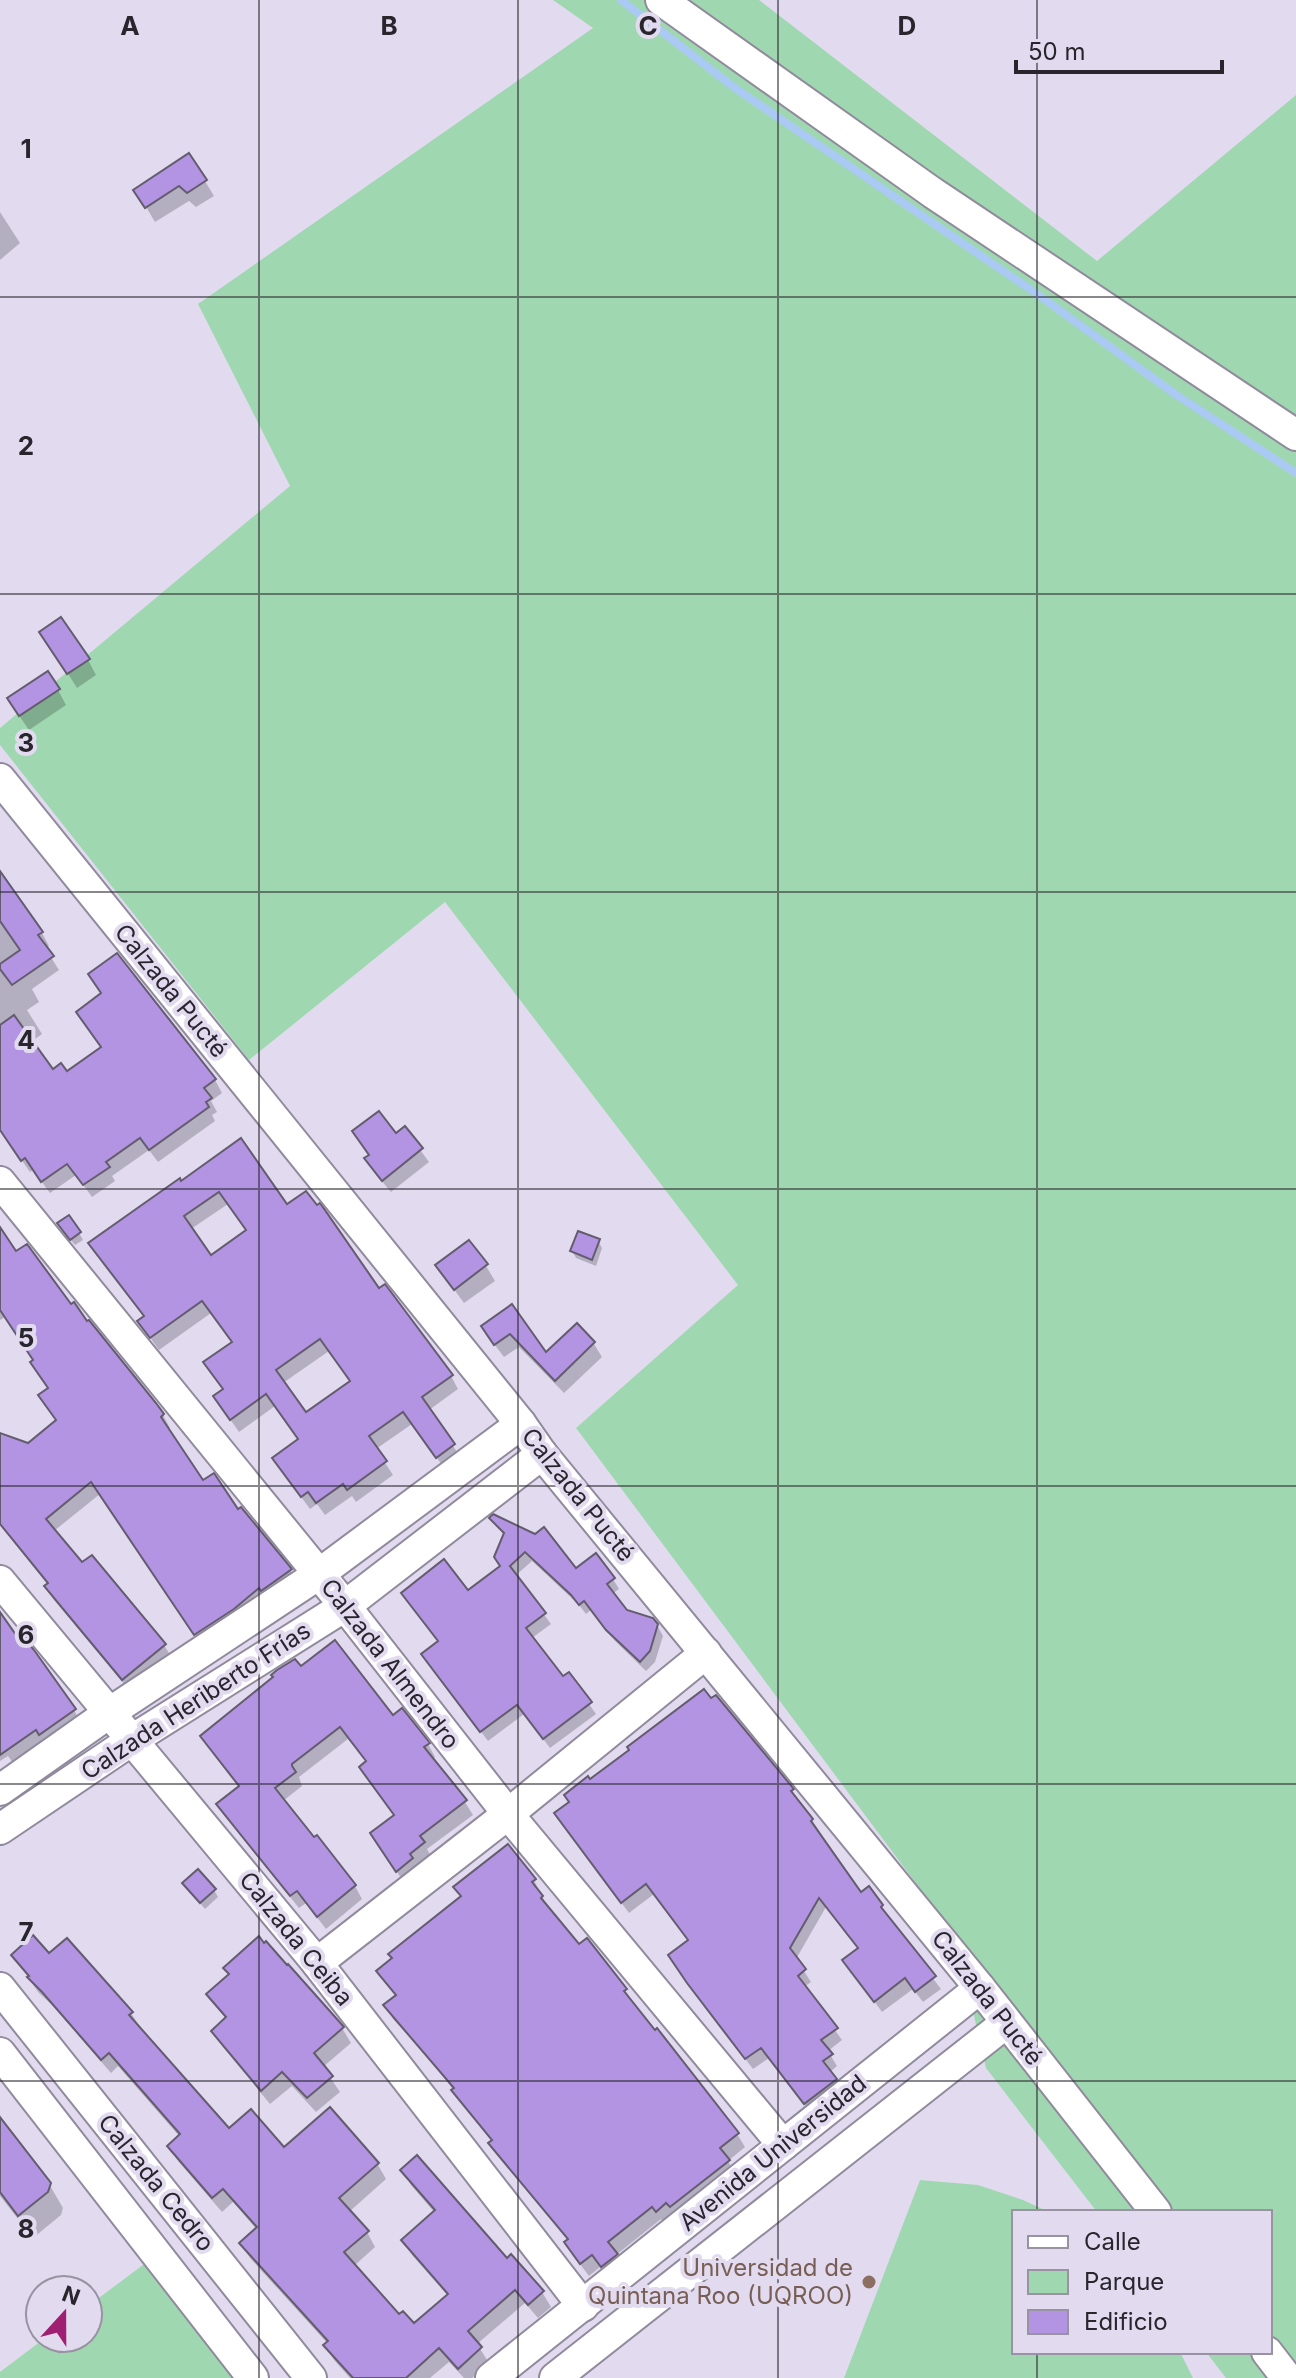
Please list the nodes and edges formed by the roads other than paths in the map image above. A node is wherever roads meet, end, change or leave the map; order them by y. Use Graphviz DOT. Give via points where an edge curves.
graph roads {
  1 [pos="661,0"];
  2 [pos="1296,435"];
  3 [pos="0,779"];
  4 [pos="0,1182"];
  5 [pos="521,1424"];
  6 [pos="542,1454"];
  7 [pos="319,1574"];
  8 [pos="0,1581"];
  9 [pos="345,1606"];
  10 [pos="706,1653"];
  11 [pos="109,1713"];
  12 [pos="132,1740"];
  13 [pos="0,1790"];
  14 [pos="508,1814"];
  15 [pos="0,1829"];
  16 [pos="317,1963"];
  17 [pos="0,1988"];
  18 [pos="980,1988"];
  19 [pos="1006,2023"];
  20 [pos="0,2053"];
  21 [pos="783,2145"];
  22 [pos="1154,2210"];
  23 [pos="583,2306"];
  24 [pos="1269,2354"];
  25 [pos="253,2378"];
  26 [pos="311,2378"];
  27 [pos="491,2378"];
  28 [pos="555,2378"];
  29 [pos="1287,2378"];
  1 -- 2 [label="street" via="933,193"];
  3 -- 5 [label="street, Calzada Pucté"];
  4 -- 7 [label="street, Calzada Almendro"];
  5 -- 6 [label="street, Calzada Pucté"];
  5 -- 7 [label="street, Calzada Heriberto Frías"];
  6 -- 9 [label="street, Calzada Heriberto Frías"];
  6 -- 10 [label="street, Calzada Pucté"];
  7 -- 9 [label="street, Calzada Almendro"];
  7 -- 11 [label="street, Calzada Heriberto Frías"];
  8 -- 11 [label="street, Calzada Ceiba"];
  9 -- 12 [label="street, Calzada Heriberto Frías"];
  9 -- 14 [label="street, Calzada Almendro"];
  10 -- 14 [label="street"];
  10 -- 18 [label="street, Calzada Pucté"];
  11 -- 12 [label="street, Calzada Ceiba"];
  11 -- 13 [label="street, Calzada Heriberto Frías"];
  12 -- 15 [label="street, Calzada Heriberto Frías"];
  12 -- 16 [label="street, Calzada Ceiba"];
  14 -- 16 [label="street"];
  14 -- 21 [label="street, Calzada Almendro"];
  16 -- 23 [label="street, Calzada Ceiba"];
  17 -- 26 [label="street, Calzada Cedro"];
  18 -- 19 [label="street, Calzada Pucté"];
  18 -- 21 [label="street, Avenida Universidad"];
  19 -- 22 [label="street, Calzada Pucté"];
  19 -- 28 [label="street, Avenida Universidad"];
  20 -- 25 [label="street, Calzada Cedro"];
  21 -- 23 [label="street, Avenida Universidad"];
  23 -- 27 [label="street, Avenida Universidad"];
  24 -- 29 [label="street"];
}
